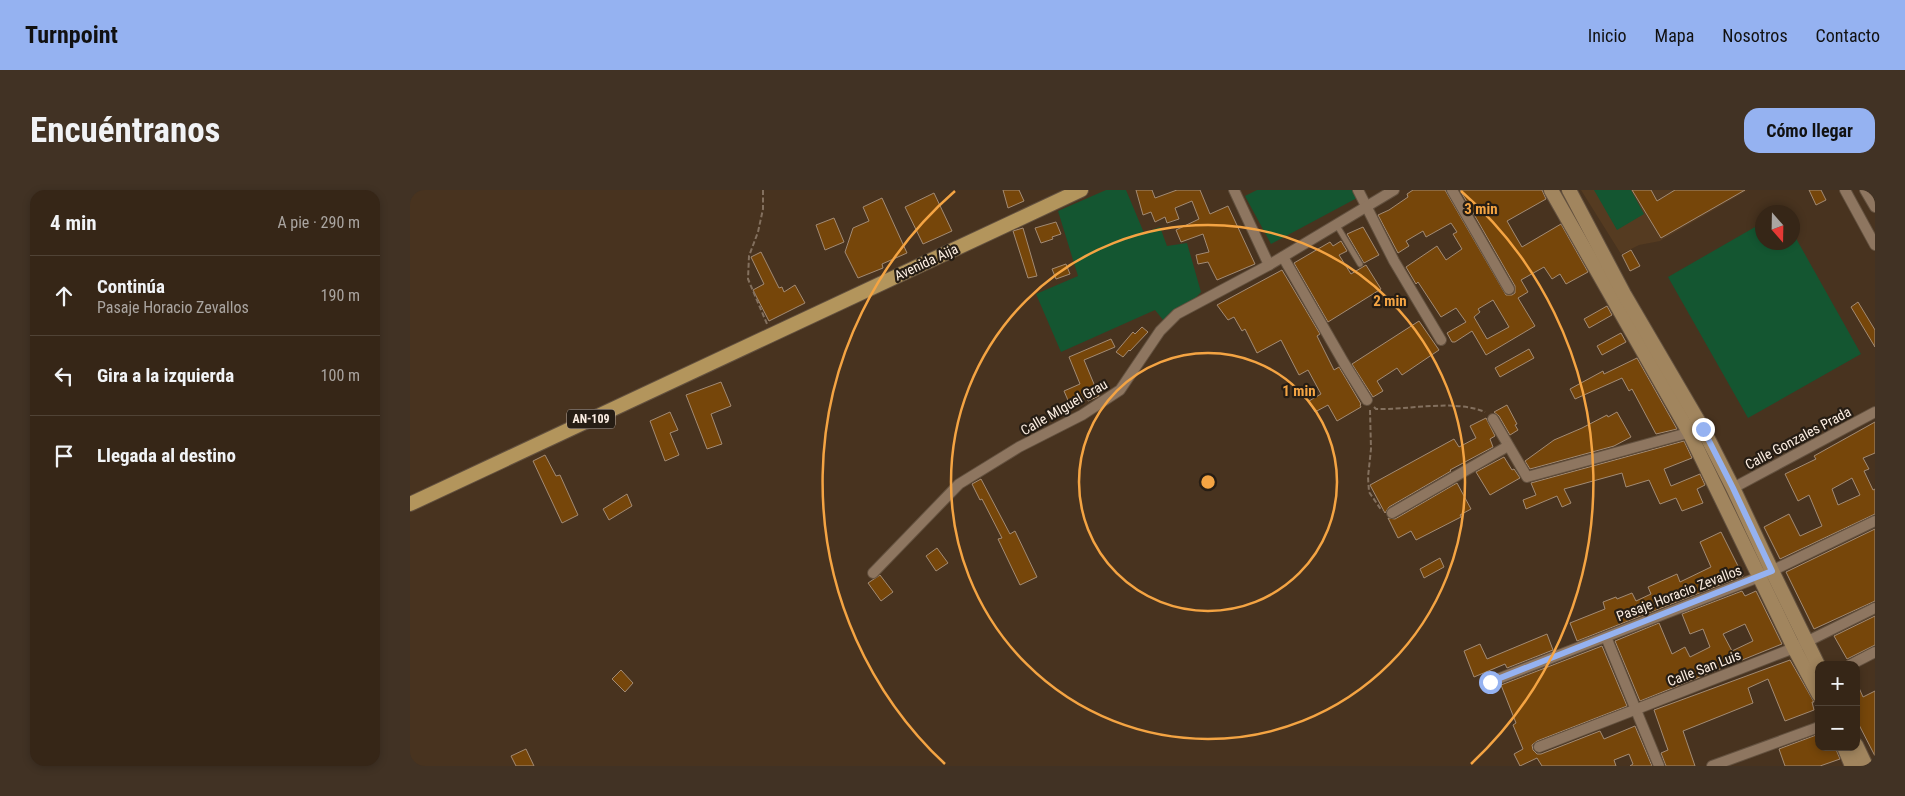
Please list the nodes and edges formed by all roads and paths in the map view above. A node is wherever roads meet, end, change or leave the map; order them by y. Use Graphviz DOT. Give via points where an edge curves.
graph roads {
  1 [pos="764,190"];
  2 [pos="1081,190"];
  3 [pos="1234,190"];
  4 [pos="1358,190"];
  5 [pos="1394,190"];
  6 [pos="1452,190"];
  7 [pos="1551,190"];
  8 [pos="1569,190"];
  9 [pos="1845,190"];
  10 [pos="1865,190"];
  11 [pos="1366,206"];
  12 [pos="1875,207"];
  13 [pos="1336,224"];
  14 [pos="1875,245"];
  15 [pos="1283,257"];
  16 [pos="1360,264"];
  17 [pos="1269,265"];
  18 [pos="1509,289"];
  19 [pos="771,334"];
  20 [pos="1441,340"];
  21 [pos="1367,400"];
  22 [pos="1875,412"];
  23 [pos="1493,418"];
  24 [pos="1696,431"];
  25 [pos="1508,446"];
  26 [pos="1733,488"];
  27 [pos="410,504"];
  28 [pos="1392,513"];
  29 [pos="1875,521"];
  30 [pos="872,573"];
  31 [pos="1765,574"];
  32 [pos="1875,608"];
  33 [pos="1606,637"];
  34 [pos="1806,641"];
  35 [pos="1794,648"];
  36 [pos="1875,652"];
  37 [pos="1816,661"];
  38 [pos="1858,661"];
  39 [pos="1490,682"];
  40 [pos="1815,688"];
  41 [pos="1637,709"];
  42 [pos="1815,728"];
  43 [pos="1539,747"];
  44 [pos="1846,751"];
  45 [pos="1859,751"];
  46 [pos="1660,766"];
  47 [pos="1712,766"];
  48 [pos="1852,766"];
  49 [pos="1866,766"];
  1 -- 19 [label="path" via="758,232 749,256 748,279"];
  2 -- 19 [label="main road, Avenida Aija / AN-109"];
  3 -- 17 [label="street"];
  4 -- 11 [label="street"];
  5 -- 11 [label="street, Calle MIguel Grau"];
  6 -- 18 [label="street"];
  7 -- 24 [label="main road"];
  8 -- 24 [label="main road"];
  9 -- 14 [label="street"];
  10 -- 12 [label="street"];
  11 -- 13 [label="street, Calle MIguel Grau"];
  11 -- 20 [label="street"];
  13 -- 15 [label="street, Calle MIguel Grau"];
  13 -- 16 [label="lane"];
  15 -- 17 [label="street, Calle MIguel Grau"];
  15 -- 21 [label="street"];
  17 -- 30 [label="street, Calle MIguel Grau" via="1177,314 1160,331 1120,390 960,484"];
  19 -- 27 [label="main road, AN-109"];
  21 -- 23 [label="path" via="1376,410 1414,406 1477,408"];
  21 -- 28 [label="path" via="1371,420 1369,492 1386,515"];
  22 -- 26 [label="street, Calle Gonzales Prada"];
  23 -- 25 [label="street"];
  24 -- 25 [label="street" via="1528,477"];
  24 -- 26 [label="main road"];
  24 -- 31 [label="main road"];
  25 -- 28 [label="street"];
  26 -- 31 [label="main road"];
  29 -- 31 [label="street, Pasaje Horacio Zevallos"];
  31 -- 33 [label="street, Pasaje Horacio Zevallos"];
  31 -- 34 [label="main road"];
  31 -- 35 [label="main road"];
  32 -- 34 [label="street, Calle San Luis"];
  33 -- 39 [label="street, Pasaje Horacio Zevallos"];
  33 -- 41 [label="street"];
  34 -- 35 [label="street, Calle San Luis"];
  34 -- 37 [label="main road"];
  35 -- 40 [label="main road"];
  35 -- 41 [label="street, Calle San Luis"];
  36 -- 38 [label="street"];
  41 -- 43 [label="street, Calle San Luis"];
  41 -- 46 [label="street"];
  42 -- 47 [label="street"];
  44 -- 48 [label="main road"];
  45 -- 49 [label="main road"];
}
